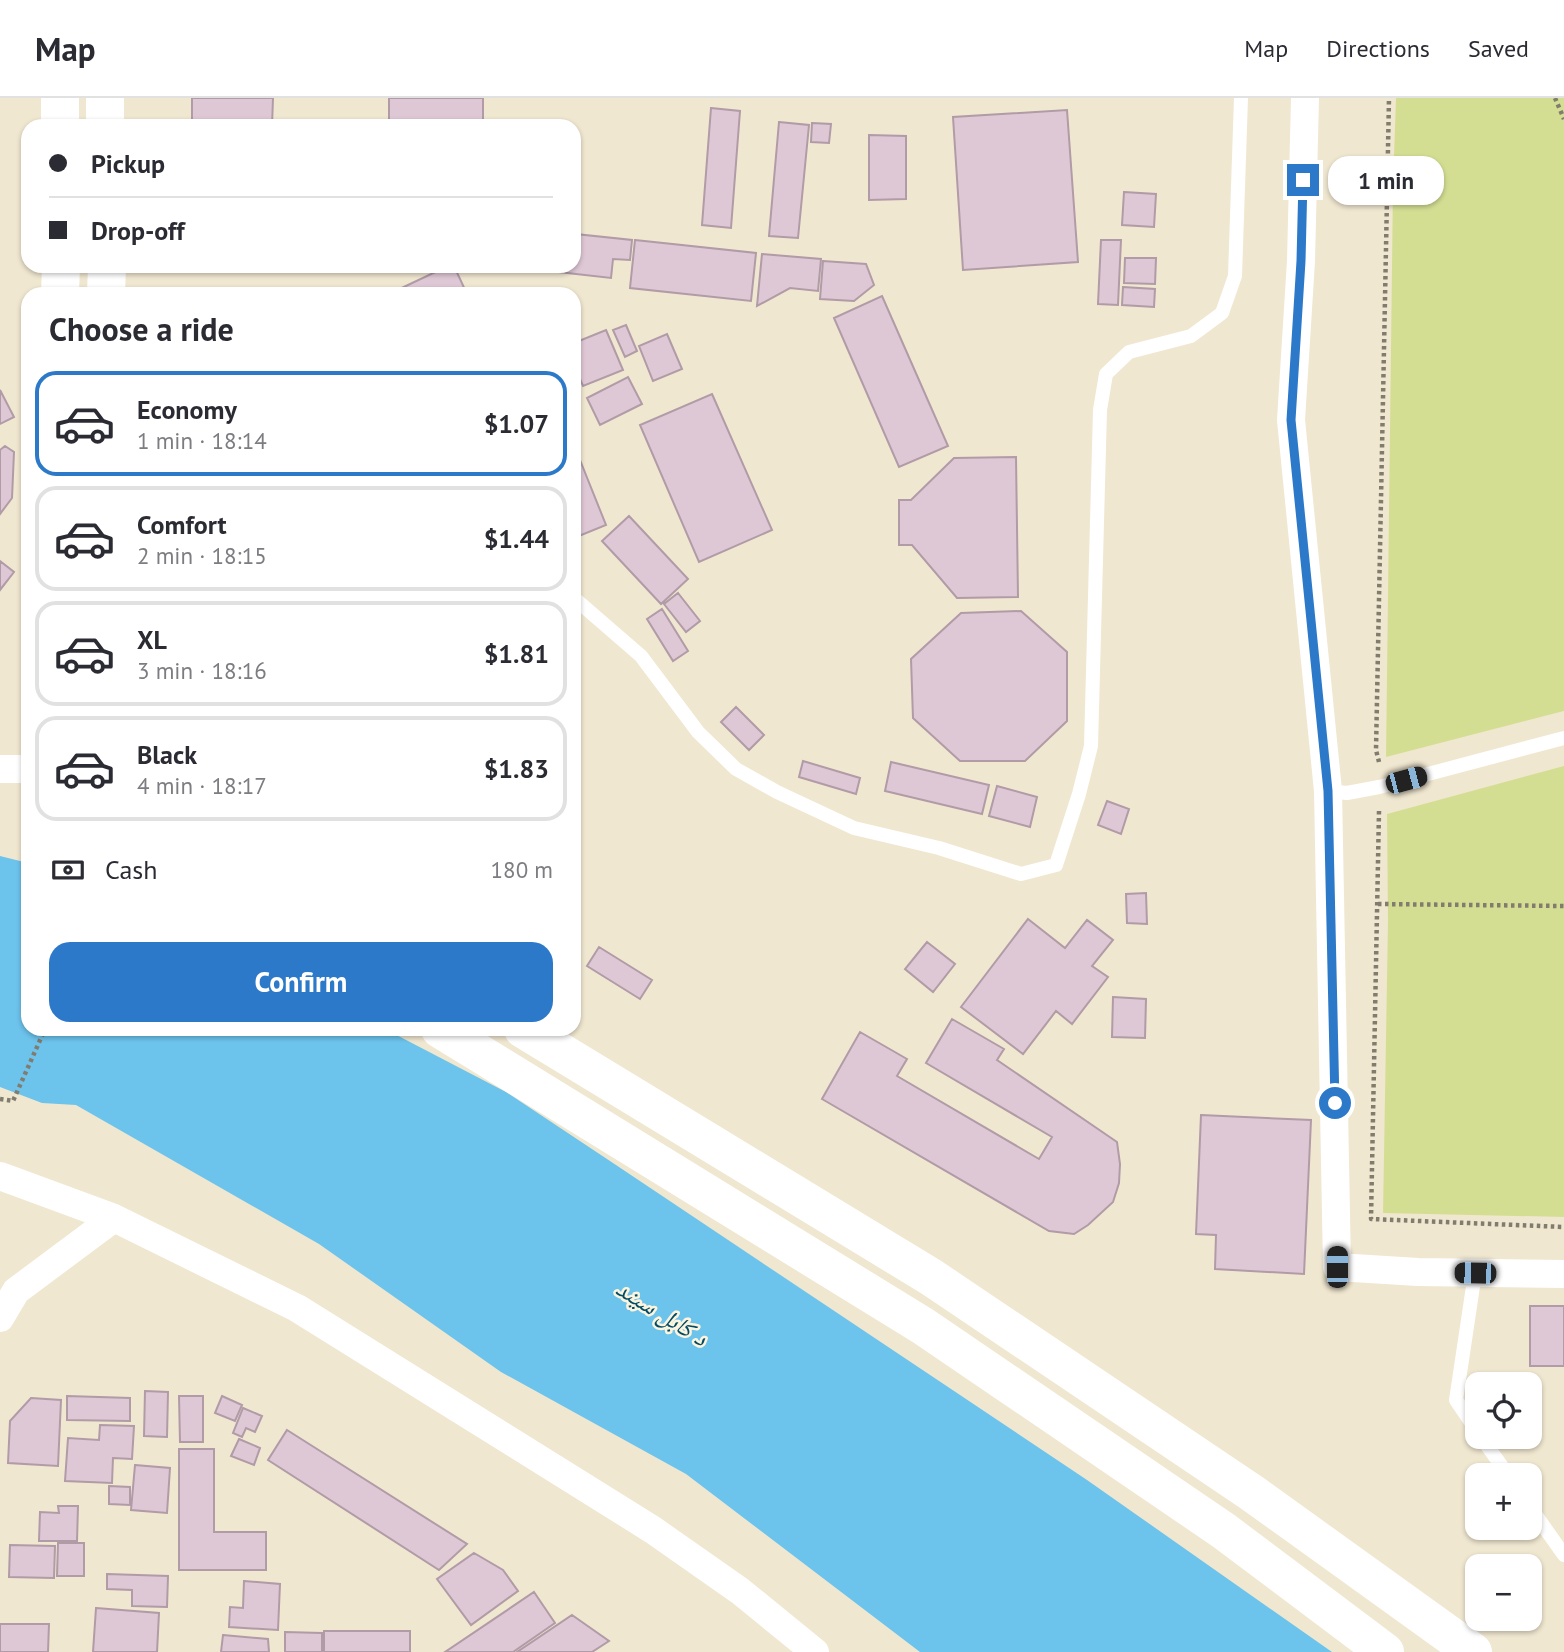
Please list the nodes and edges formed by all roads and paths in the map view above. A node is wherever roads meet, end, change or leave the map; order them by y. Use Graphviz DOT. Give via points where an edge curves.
graph roads {
  1 [pos="60,98"];
  2 [pos="105,98"];
  3 [pos="1241,98"];
  4 [pos="1305,98"];
  5 [pos="1389,98"];
  6 [pos="1555,98"];
  7 [pos="60,119"];
  8 [pos="105,119"];
  9 [pos="1564,119"];
  10 [pos="581,604"];
  11 [pos="1564,738"];
  12 [pos="1376,750"];
  13 [pos="0,769"];
  14 [pos="21,769"];
  15 [pos="1379,788"];
  16 [pos="1328,791"];
  17 [pos="1378,904"];
  18 [pos="1564,906"];
  19 [pos="42,1036"];
  20 [pos="451,1036"];
  21 [pos="535,1036"];
  22 [pos="0,1099"];
  23 [pos="0,1176"];
  24 [pos="114,1218"];
  25 [pos="1564,1227"];
  26 [pos="1475,1273"];
  27 [pos="1564,1274"];
  28 [pos="0,1318"];
  29 [pos="1465,1413"];
  30 [pos="1542,1524"];
  31 [pos="1564,1555"];
  32 [pos="815,1652"];
  33 [pos="1385,1652"];
  34 [pos="1473,1652"];
  1 -- 7 [label="highway"];
  2 -- 8 [label="highway"];
  3 -- 10 [label="lane" via="1235,276 1222,313 1191,336 1129,352 1106,374 1100,410 1091,746 1056,865 1021,874 854,828 777,792 736,768 698,732 641,656"];
  4 -- 16 [label="street" via="1291,420"];
  5 -- 12 [label="path"];
  6 -- 9 [label="path"];
  11 -- 15 [label="lane"];
  13 -- 14 [label="street"];
  15 -- 16 [label="lane"];
  15 -- 17 [label="path"];
  16 -- 26 [label="street" via="1337,1267"];
  17 -- 18 [label="path"];
  17 -- 25 [label="path" via="1371,1219"];
  19 -- 22 [label="path" via="13,1101"];
  20 -- 33 [label="highway" via="923,1326 1224,1531"];
  21 -- 34 [label="highway" via="932,1277 1252,1493"];
  23 -- 24 [label="street"];
  24 -- 28 [label="street" via="16,1292"];
  24 -- 32 [label="street" via="297,1308 653,1530 740,1591"];
  26 -- 27 [label="street"];
  26 -- 29 [label="lane" via="1456,1400"];
  30 -- 31 [label="lane"];
}
